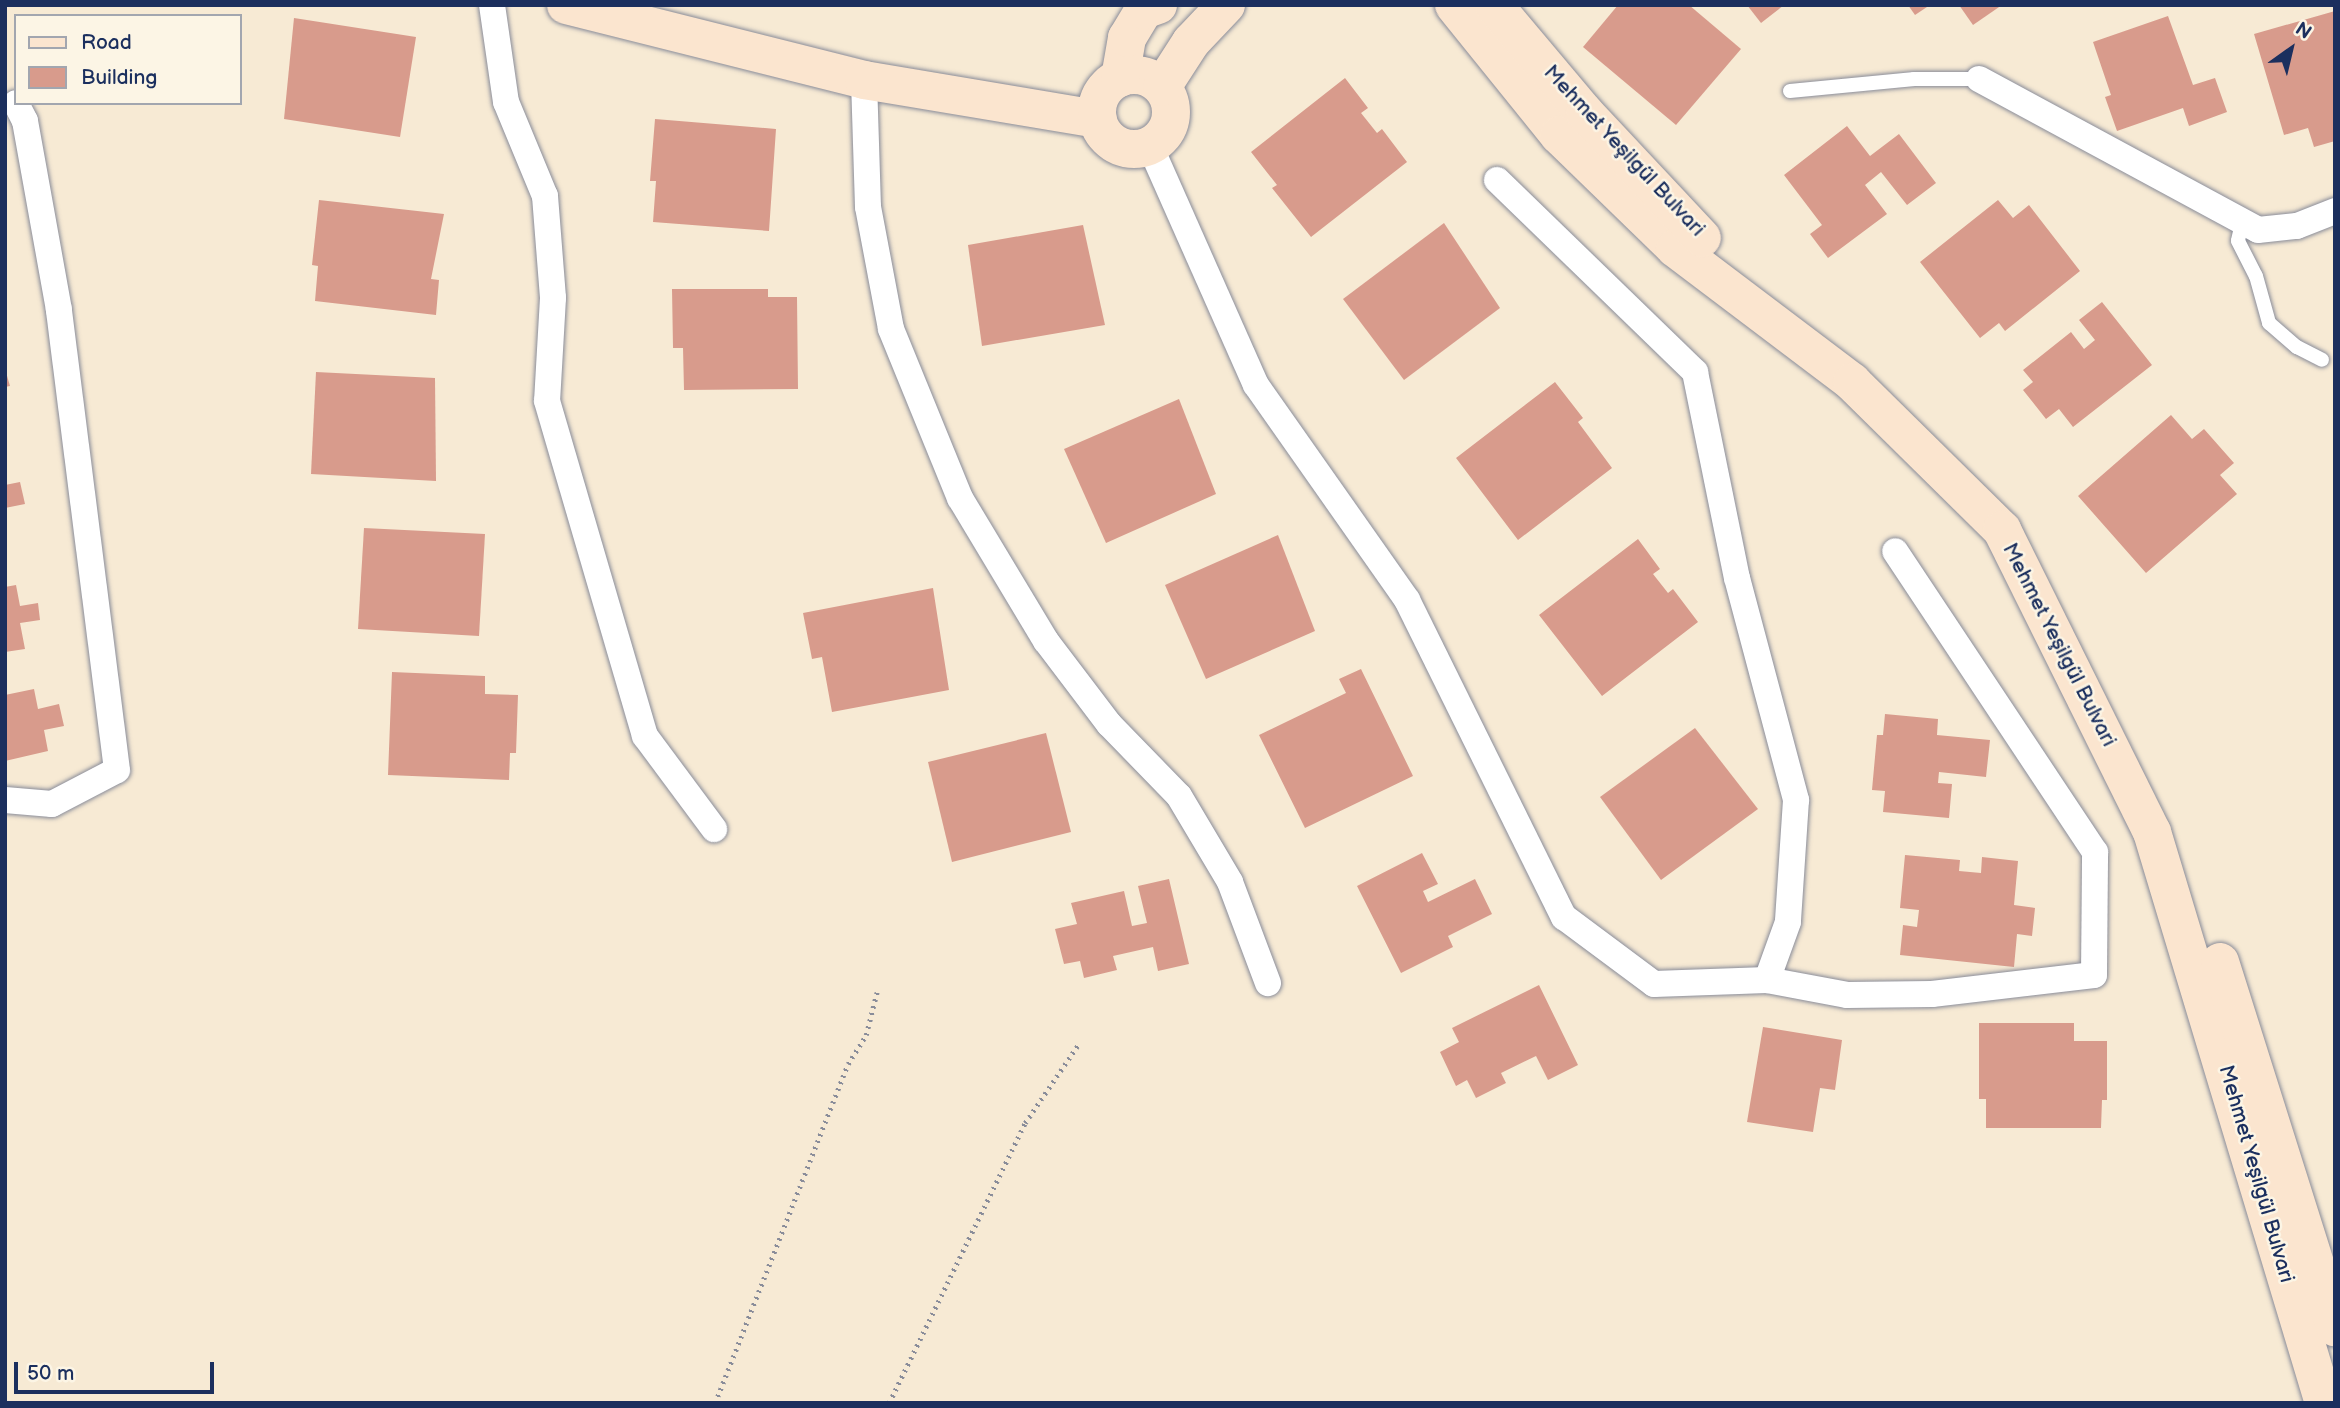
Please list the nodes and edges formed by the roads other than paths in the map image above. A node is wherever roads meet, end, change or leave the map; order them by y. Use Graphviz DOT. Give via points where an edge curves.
graph roads {
  1 [pos="492,5"];
  2 [pos="566,5"];
  3 [pos="1226,5"];
  4 [pos="1454,5"];
  5 [pos="1494,5"];
  6 [pos="1149,7"];
  7 [pos="1120,78"];
  8 [pos="1979,79"];
  9 [pos="864,80"];
  10 [pos="5,82"];
  11 [pos="1162,87"];
  12 [pos="1790,91"];
  13 [pos="14,99"];
  14 [pos="17,105"];
  15 [pos="1097,119"];
  16 [pos="1150,146"];
  17 [pos="1497,180"];
  18 [pos="2335,211"];
  19 [pos="2242,223"];
  20 [pos="2322,360"];
  21 [pos="1895,551"];
  22 [pos="5,800"];
  23 [pos="715,829"];
  24 [pos="1767,980"];
  25 [pos="1268,983"];
  26 [pos="2335,1327"];
  27 [pos="2324,1403"];
  1 -- 23 [label="street" via="506,102 545,196 553,299 547,401 645,736"];
  2 -- 9 [label="main road"];
  3 -- 11 [label="main road" via="1191,43"];
  4 -- 27 [label="main road, Mehmet Yeşilgül Bulvari" via="1559,135 1675,248 1852,382 2002,530 2152,832"];
  5 -- 26 [label="main road, Mehmet Yeşilgül Bulvari" via="1691,229 1868,363 2022,515 2176,822"];
  6 -- 7 [label="main road" via="1127,38"];
  7 -- 11 [label="main road" via="1139,75"];
  7 -- 15 [label="main road" via="1101,95"];
  8 -- 12 [label="lane" via="1914,79"];
  8 -- 19 [label="street"];
  9 -- 15 [label="main road"];
  9 -- 25 [label="street" via="868,208 891,329 960,498 1046,641 1109,724 1179,796 1230,882"];
  10 -- 13 [label="street"];
  11 -- 16 [label="main road" via="1171,115 1161,138"];
  14 -- 22 [label="street" via="25,121 59,310 117,770 52,804"];
  15 -- 16 [label="main road" via="1102,131 1118,145"];
  16 -- 24 [label="street" via="1256,385 1407,600 1564,917 1654,984"];
  17 -- 24 [label="street" via="1695,372 1737,578 1796,800 1787,922"];
  18 -- 19 [label="street" via="2297,226 2258,230"];
  19 -- 20 [label="lane" via="2238,241 2256,276 2269,323 2297,347"];
  21 -- 24 [label="street" via="2095,852 2094,975 1908,994 1847,995"];
}
